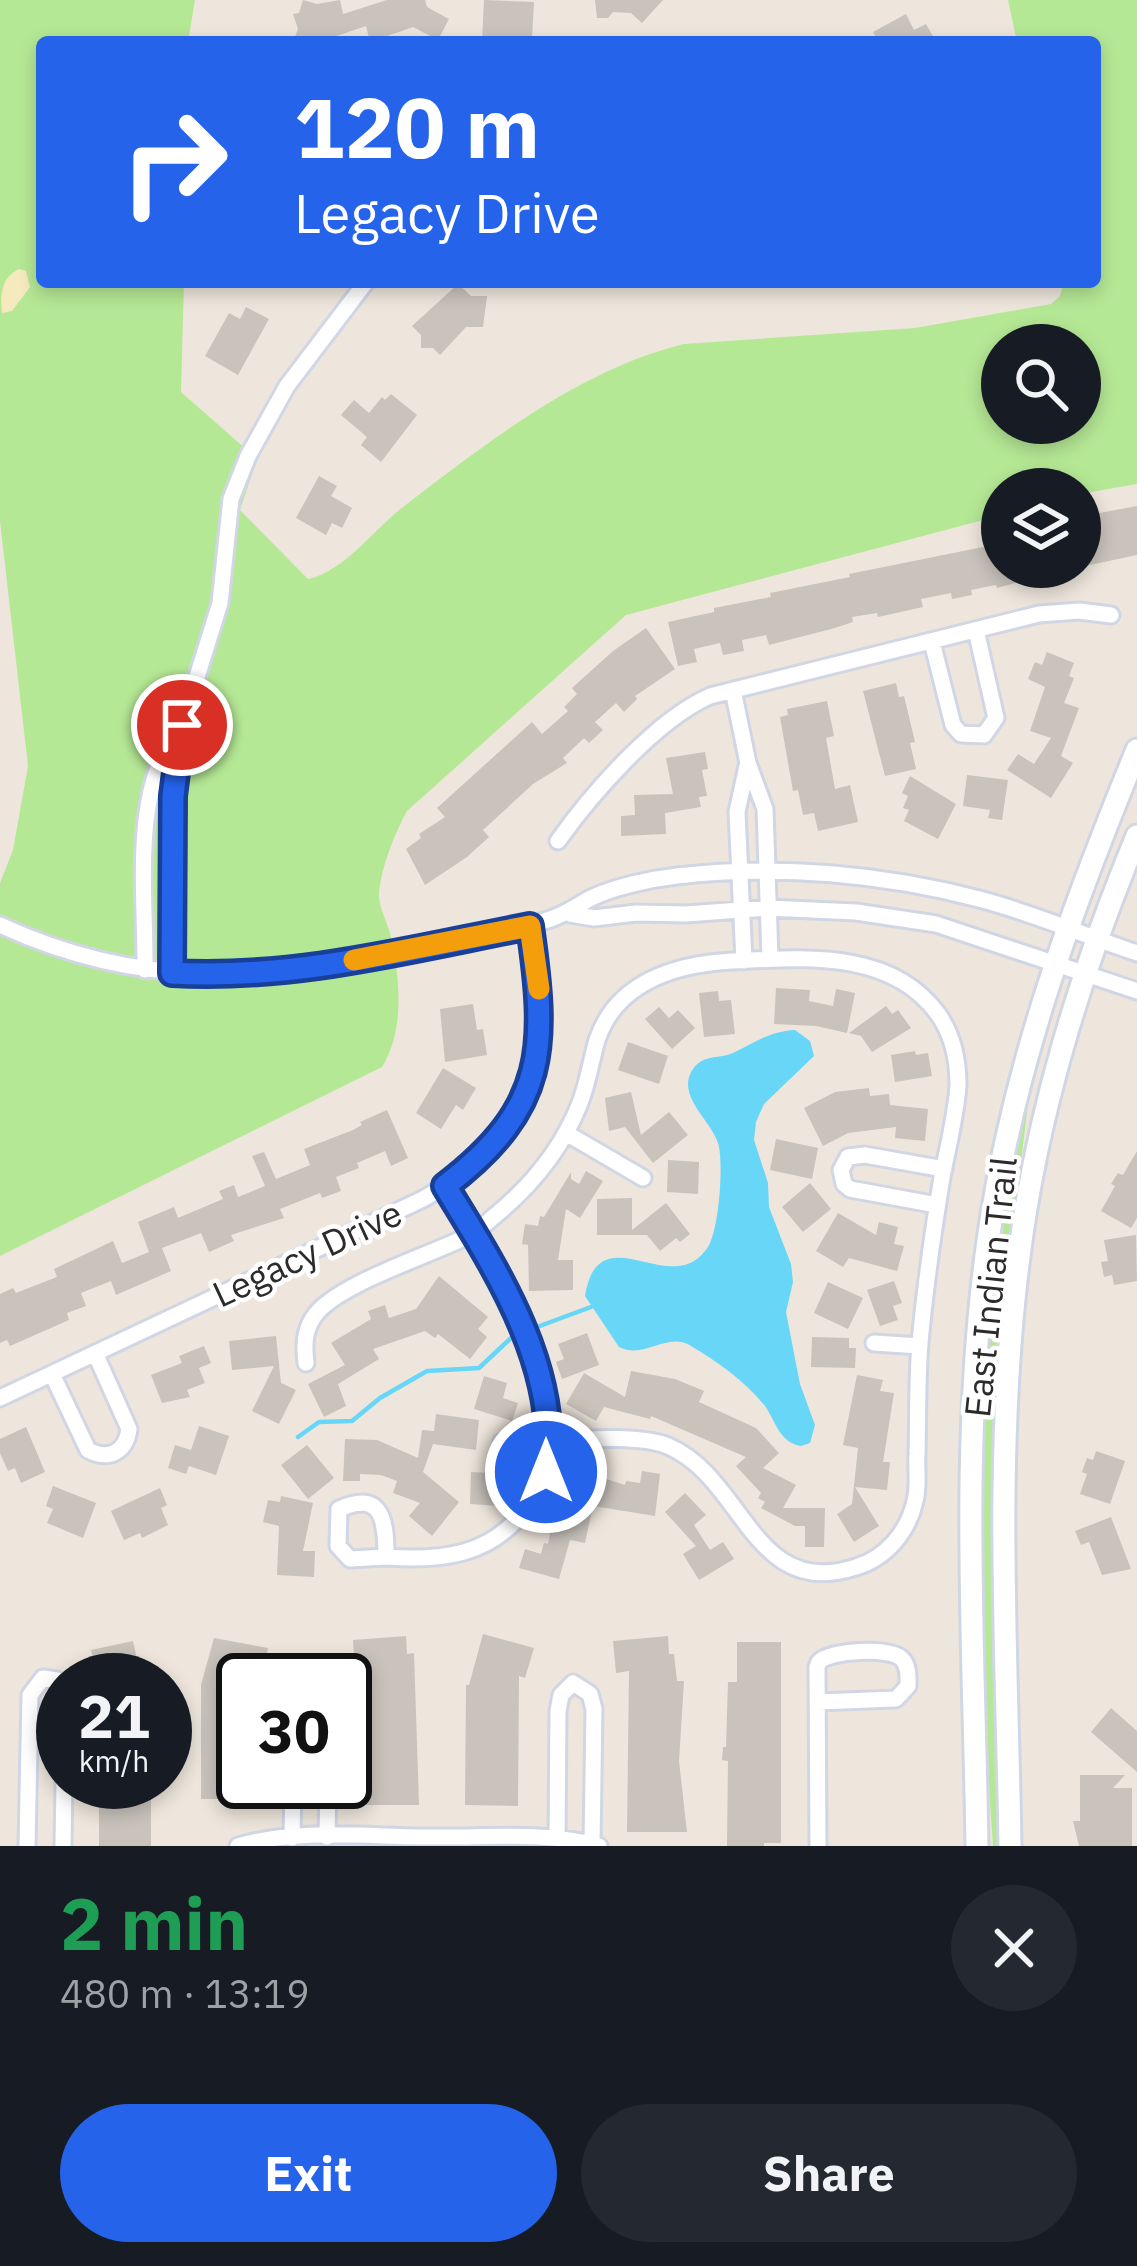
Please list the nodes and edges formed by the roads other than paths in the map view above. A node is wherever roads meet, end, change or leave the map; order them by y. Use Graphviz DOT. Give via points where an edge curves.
graph roads {
  1 [pos="361,288"];
  2 [pos="1111,615"];
  3 [pos="976,630"];
  4 [pos="932,642"];
  5 [pos="733,690"];
  6 [pos="182,725"];
  7 [pos="1137,750"];
  8 [pos="748,763"];
  9 [pos="1137,836"];
  10 [pos="558,841"];
  11 [pos="738,874"];
  12 [pos="766,874"];
  13 [pos="768,908"];
  14 [pos="741,909"];
  15 [pos="570,914"];
  16 [pos="0,925"];
  17 [pos="530,926"];
  18 [pos="1066,929"];
  19 [pos="1095,939"];
  20 [pos="1137,953"];
  21 [pos="770,959"];
  22 [pos="744,961"];
  23 [pos="1054,962"];
  24 [pos="145,970"];
  25 [pos="1084,972"];
  26 [pos="172,973"];
  27 [pos="1137,991"];
  28 [pos="566,1133"];
  29 [pos="944,1169"];
  30 [pos="643,1178"];
  31 [pos="445,1186"];
  32 [pos="938,1205"];
  33 [pos="474,1233"];
  34 [pos="874,1343"];
  35 [pos="920,1346"];
  36 [pos="95,1353"];
  37 [pos="306,1363"];
  38 [pos="52,1374"];
  39 [pos="0,1398"];
  40 [pos="502,1442"];
  41 [pos="550,1443"];
  42 [pos="386,1557"];
  43 [pos="36,1684"];
  44 [pos="818,1702"];
  45 [pos="64,1809"];
  46 [pos="293,1809"];
  47 [pos="328,1809"];
  48 [pos="327,1837"];
  49 [pos="292,1838"];
  50 [pos="556,1839"];
  51 [pos="595,1845"];
  52 [pos="27,1846"];
  53 [pos="63,1846"];
  54 [pos="238,1846"];
  55 [pos="818,1846"];
  56 [pos="976,1846"];
  57 [pos="1010,1846"];
  1 -- 6 [label="street" via="287,386 236,484 220,602"];
  2 -- 3 [label="street" via="1060,611"];
  3 -- 4 [label="street"];
  3 -- 4 [label="street" via="996,718 985,735 961,734 953,725"];
  4 -- 5 [label="street"];
  5 -- 8 [label="street"];
  5 -- 10 [label="street" via="672,721 594,791"];
  6 -- 24 [label="street" via="155,766 147,802"];
  6 -- 26 [label="street" via="173,796"];
  7 -- 18 [label="main road, East Indian Trail"];
  8 -- 11 [label="street" via="737,812"];
  8 -- 12 [label="street" via="765,808"];
  9 -- 19 [label="main road, East Indian Trail"];
  11 -- 12 [label="street"];
  11 -- 14 [label="street"];
  11 -- 15 [label="street" via="675,876 590,899"];
  12 -- 13 [label="street"];
  12 -- 18 [label="street" via="951,892"];
  13 -- 14 [label="street"];
  13 -- 21 [label="street"];
  13 -- 23 [label="street" via="936,924"];
  14 -- 15 [label="street"];
  14 -- 22 [label="street"];
  15 -- 17 [label="street"];
  16 -- 24 [label="street"];
  17 -- 26 [label="street" via="294,971"];
  17 -- 31 [label="street, Legacy Drive" via="542,1019 535,1066 502,1135"];
  18 -- 19 [label="street"];
  18 -- 23 [label="main road, East Indian Trail"];
  19 -- 20 [label="street"];
  19 -- 25 [label="main road, East Indian Trail"];
  21 -- 22 [label="street"];
  21 -- 29 [label="street" via="878,968 922,995 952,1040 958,1083"];
  22 -- 28 [label="street" via="676,968 622,1001 599,1035"];
  23 -- 25 [label="street"];
  23 -- 56 [label="main road, East Indian Trail" via="1004,1150 977,1343"];
  24 -- 26 [label="street"];
  25 -- 27 [label="street"];
  25 -- 57 [label="main road, East Indian Trail" via="1041,1131 1008,1362"];
  28 -- 30 [label="street"];
  28 -- 33 [label="street" via="535,1177"];
  29 -- 32 [label="street"];
  29 -- 32 [label="street" via="865,1155 848,1157 841,1170 850,1189"];
  31 -- 33 [label="street"];
  31 -- 36 [label="street, Legacy Drive"];
  32 -- 35 [label="street"];
  33 -- 37 [label="street" via="325,1304 307,1330"];
  33 -- 41 [label="street" via="530,1346"];
  34 -- 35 [label="street"];
  35 -- 41 [label="street" via="916,1498 880,1557 840,1572 798,1569 766,1550 707,1472 670,1446 640,1439"];
  36 -- 38 [label="street, Legacy Drive"];
  36 -- 38 [label="street" via="129,1429 116,1453 88,1450"];
  38 -- 39 [label="street, Legacy Drive"];
  40 -- 41 [label="street"];
  41 -- 42 [label="street" via="535,1497 498,1538 467,1554"];
  43 -- 52 [label="street"];
  44 -- 44 [label="street" via="896,1699 908,1686 906,1665 888,1653 826,1654"];
  44 -- 55 [label="street"];
  45 -- 53 [label="street"];
  46 -- 49 [label="street"];
  47 -- 48 [label="street"];
  48 -- 49 [label="street"];
  48 -- 50 [label="street"];
  49 -- 54 [label="street"];
  50 -- 51 [label="street"];
  50 -- 51 [label="street" via="558,1711 573,1683 590,1694 594,1709"];
}
